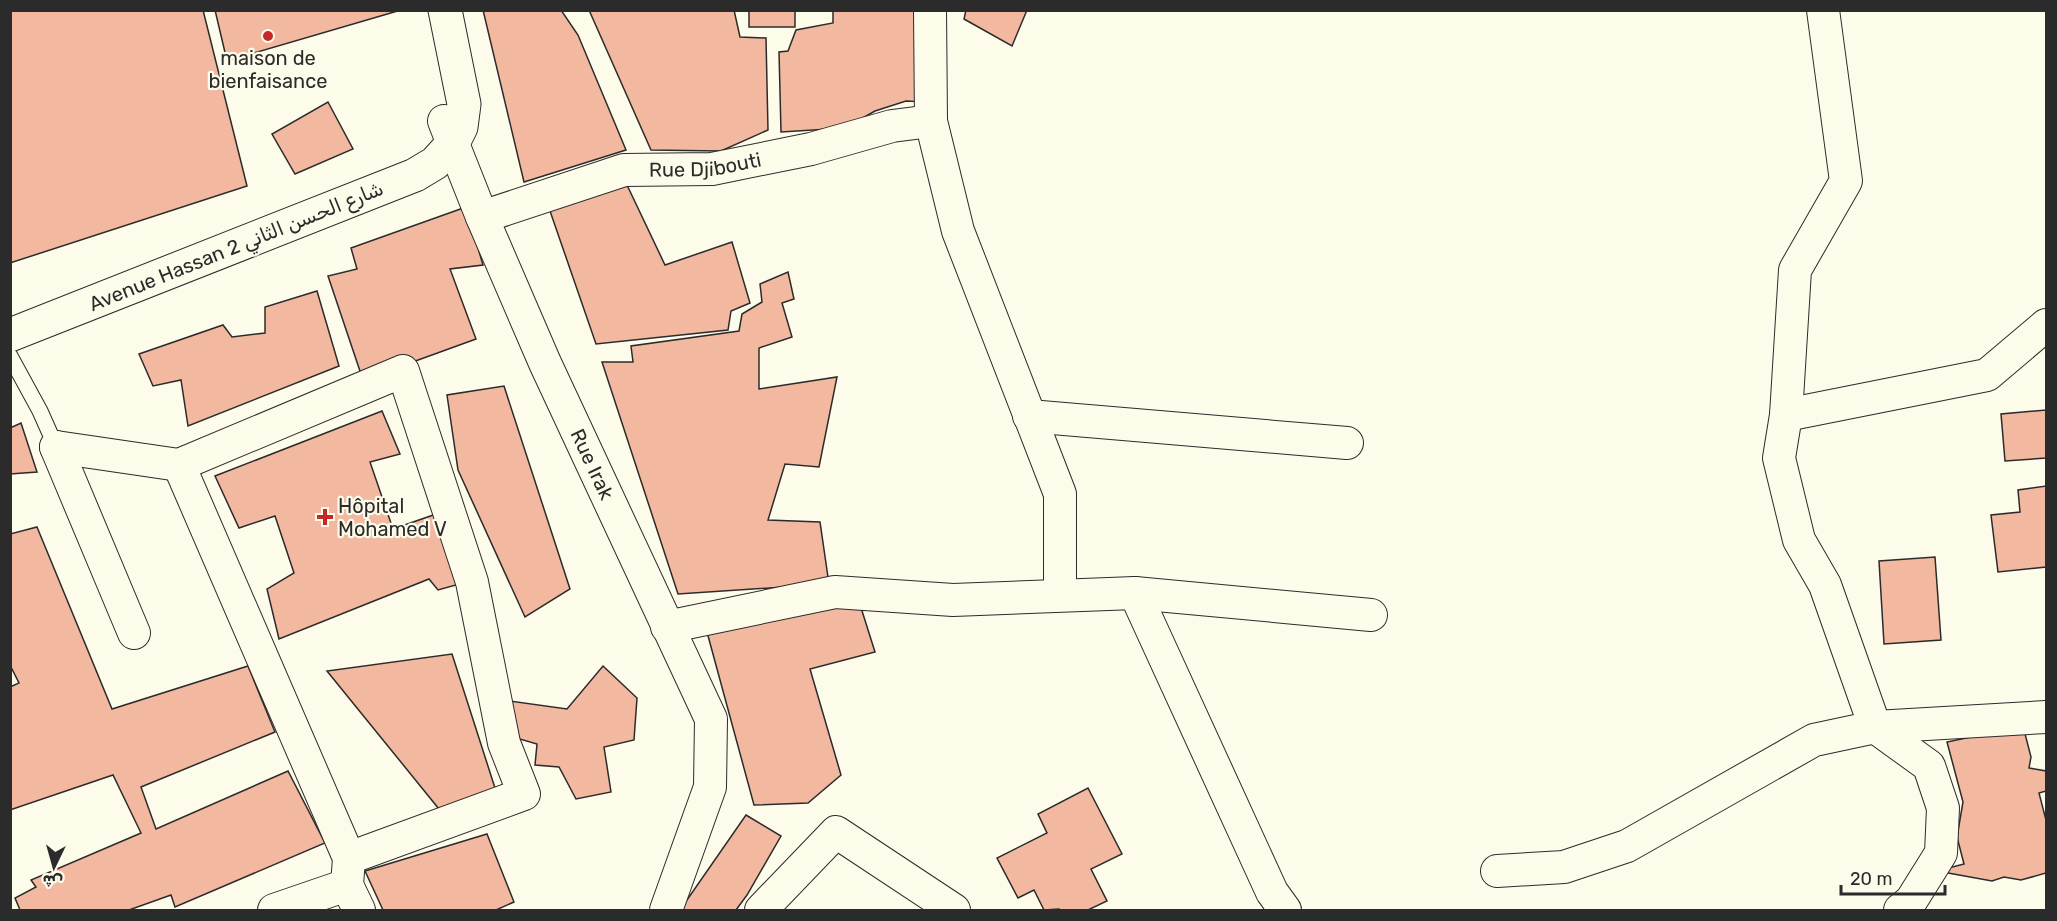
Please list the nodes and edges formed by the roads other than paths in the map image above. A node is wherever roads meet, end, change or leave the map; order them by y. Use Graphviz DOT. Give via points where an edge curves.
graph roads {
  1 [pos="430,10"];
  2 [pos="445,10"];
  3 [pos="930,10"];
  4 [pos="1823,10"];
  5 [pos="931,121"];
  6 [pos="448,132"];
  7 [pos="482,217"];
  8 [pos="10,315"];
  9 [pos="2046,325"];
  10 [pos="10,335"];
  11 [pos="10,356"];
  12 [pos="1786,415"];
  13 [pos="1029,416"];
  14 [pos="1347,443"];
  15 [pos="56,447"];
  16 [pos="179,465"];
  17 [pos="1135,593"];
  18 [pos="1060,595"];
  19 [pos="1371,615"];
  20 [pos="667,627"];
  21 [pos="134,633"];
  22 [pos="2046,717"];
  23 [pos="1875,727"];
  24 [pos="1497,871"];
  25 [pos="352,885"];
  26 [pos="274,910"];
  27 [pos="666,910"];
  28 [pos="762,910"];
  29 [pos="954,910"];
  30 [pos="1285,910"];
  31 [pos="1900,910"];
  1 -- 6 [label="street, Rue Irak" via="447,91"];
  2 -- 6 [label="street" via="464,104 461,127"];
  3 -- 5 [label="street"];
  4 -- 12 [label="street" via="1846,181 1795,270"];
  5 -- 7 [label="street, Rue Djibouti" via="892,126 712,169 624,170"];
  5 -- 13 [label="street" via="958,231"];
  6 -- 7 [label="street, Rue Irak"];
  6 -- 8 [label="street, Avenue Hassan 2 شارع الحسن الثاني" via="406,162"];
  6 -- 10 [label="street, Avenue Hassan 2 شارع الحسن الثاني" via="435,164 415,175"];
  7 -- 20 [label="street, Rue Irak"];
  9 -- 12 [label="street" via="1987,375"];
  11 -- 15 [label="lane"];
  12 -- 23 [label="street" via="1779,458 1799,540 1825,585"];
  13 -- 14 [label="street"];
  13 -- 18 [label="street" via="1060,494"];
  15 -- 16 [label="street"];
  15 -- 21 [label="street"];
  16 -- 25 [label="street"];
  16 -- 25 [label="street" via="403,371 472,582 504,743 524,794"];
  17 -- 18 [label="street"];
  17 -- 19 [label="street"];
  17 -- 30 [label="street" via="1272,892"];
  18 -- 20 [label="street" via="953,600 835,592"];
  20 -- 27 [label="street, Rue Irak" via="711,719 710,788"];
  22 -- 23 [label="street"];
  23 -- 24 [label="street" via="1814,740 1627,846 1564,867"];
  23 -- 31 [label="street" via="1929,766 1943,808 1941,853 1911,901"];
  25 -- 26 [label="street"];
  28 -- 29 [label="street" via="836,832"];
}
